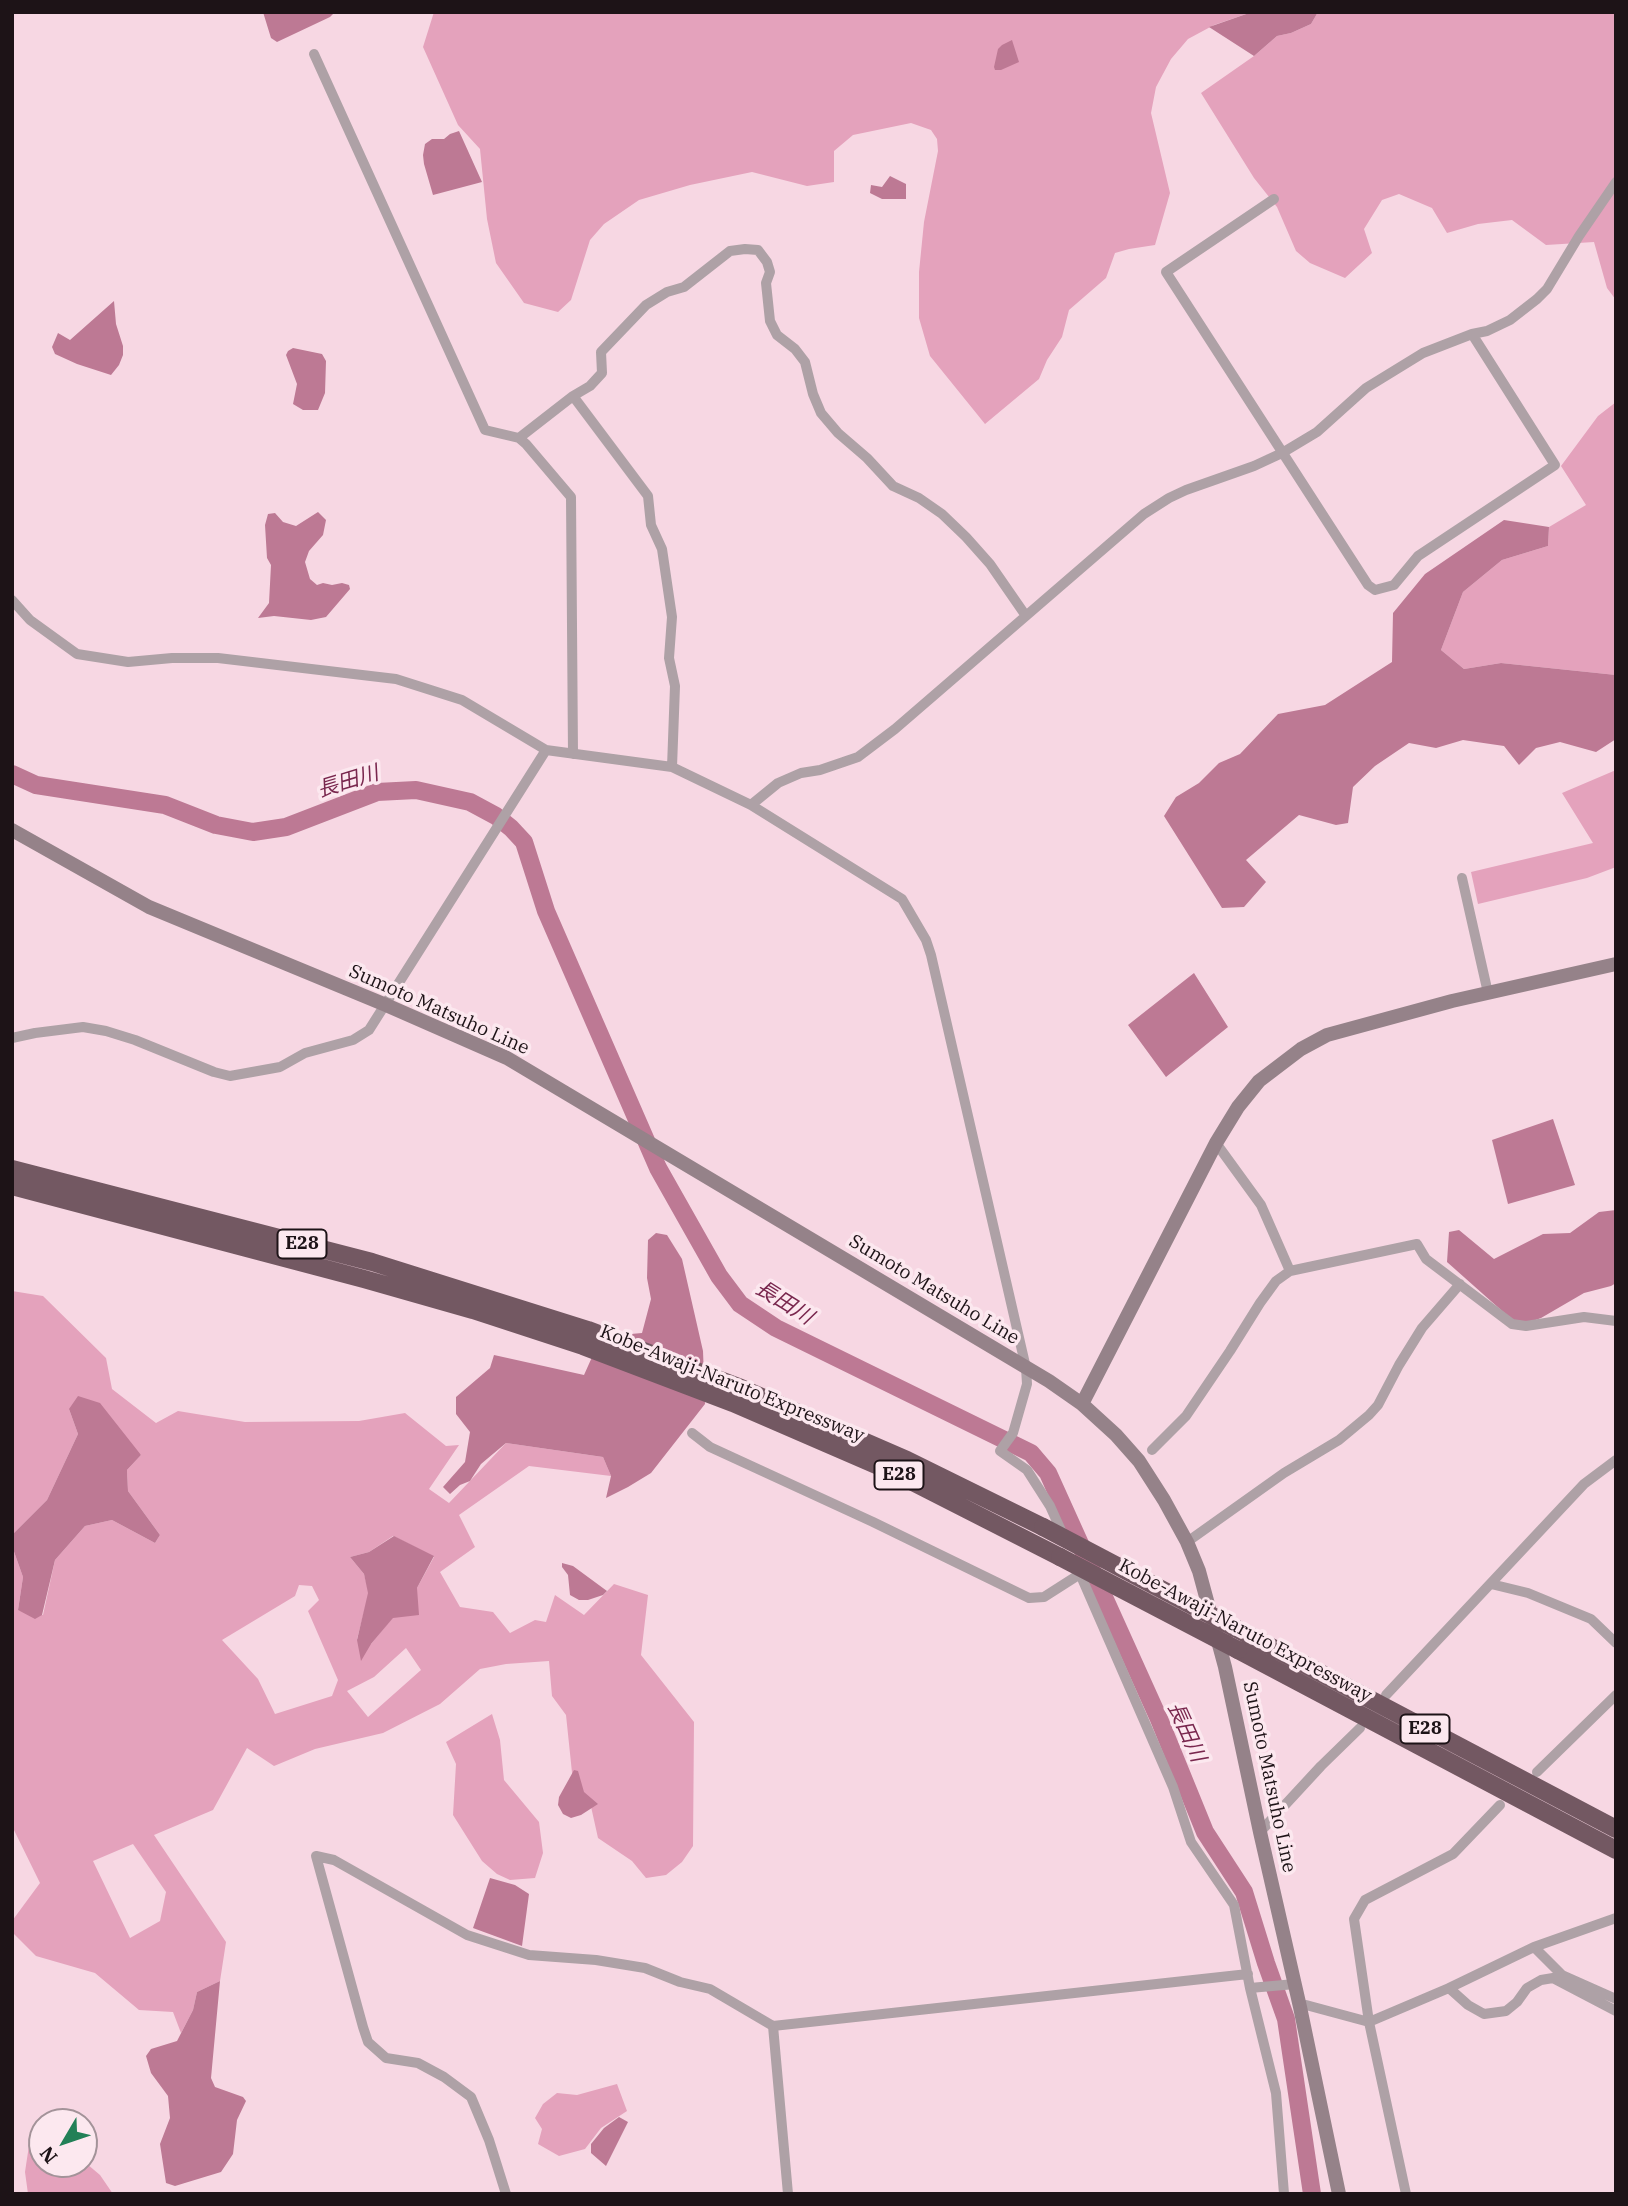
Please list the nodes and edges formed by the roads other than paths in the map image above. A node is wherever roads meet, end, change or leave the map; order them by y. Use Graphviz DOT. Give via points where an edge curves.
graph roads {
  1 [pos="314,54"];
  2 [pos="1616,182"];
  3 [pos="1274,199"];
  4 [pos="1472,334"];
  5 [pos="573,396"];
  6 [pos="519,438"];
  7 [pos="1282,453"];
  8 [pos="12,600"];
  9 [pos="1026,616"];
  10 [pos="546,750"];
  11 [pos="572,754"];
  12 [pos="671,767"];
  13 [pos="751,805"];
  14 [pos="12,830"];
  15 [pos="1462,878"];
  16 [pos="1616,964"];
  17 [pos="1488,993"];
  18 [pos="386,1005"];
  19 [pos="12,1038"];
  20 [pos="1216,1143"];
  21 [pos="12,1169"];
  22 [pos="12,1186"];
  23 [pos="1290,1271"];
  24 [pos="1460,1284"];
  25 [pos="1616,1321"];
  26 [pos="585,1338"];
  27 [pos="1026,1368"];
  28 [pos="737,1396"];
  29 [pos="1082,1404"];
  30 [pos="692,1433"];
  31 [pos="1152,1450"];
  32 [pos="1616,1460"];
  33 [pos="1187,1542"];
  34 [pos="1080,1574"];
  35 [pos="1491,1584"];
  36 [pos="1616,1643"];
  37 [pos="1386,1695"];
  38 [pos="1616,1695"];
  39 [pos="1360,1728"];
  40 [pos="1537,1772"];
  41 [pos="1500,1805"];
  42 [pos="1616,1829"];
  43 [pos="1260,1832"];
  44 [pos="1616,1850"];
  45 [pos="1616,1918"];
  46 [pos="1534,1947"];
  47 [pos="1248,1974"];
  48 [pos="1295,1983"];
  49 [pos="1250,1988"];
  50 [pos="1449,1988"];
  51 [pos="1616,1998"];
  52 [pos="1300,2007"];
  53 [pos="1616,2011"];
  54 [pos="1369,2022"];
  55 [pos="773,2026"];
  56 [pos="506,2194"];
  57 [pos="788,2194"];
  58 [pos="1284,2194"];
  59 [pos="1339,2194"];
  60 [pos="1406,2194"];
  1 -- 6 [label="street" via="485,430"];
  2 -- 4 [label="street" via="1547,289 1510,320"];
  3 -- 7 [label="street" via="1166,272"];
  4 -- 7 [label="street" via="1423,352 1389,373 1317,432"];
  4 -- 7 [label="street" via="1555,465 1418,556 1394,585 1375,590 1368,585"];
  5 -- 6 [label="street"];
  5 -- 9 [label="street" via="602,373 601,352 646,305 684,287 730,251 758,250 770,272 766,283 770,321 777,335 805,362 821,413 893,486 942,514 966,537"];
  5 -- 12 [label="street" via="648,496 651,525 663,549 675,687"];
  6 -- 11 [label="street" via="571,496"];
  7 -- 9 [label="street" via="1168,498"];
  8 -- 10 [label="street" via="30,620 77,654 128,662 218,659 396,679 462,700"];
  9 -- 13 [label="street" via="858,757 778,783"];
  10 -- 11 [label="street"];
  10 -- 18 [label="street"];
  11 -- 12 [label="street"];
  12 -- 13 [label="street"];
  13 -- 27 [label="street" via="902,899 926,940"];
  14 -- 18 [label="main road, Sumoto Matsuho Line" via="149,907"];
  15 -- 17 [label="street"];
  16 -- 17 [label="main road"];
  17 -- 20 [label="main road" via="1327,1035 1301,1049 1259,1082"];
  18 -- 19 [label="street" via="369,1030 352,1040 305,1053 280,1067 230,1076 106,1031 83,1027"];
  18 -- 27 [label="main road, Sumoto Matsuho Line" via="507,1058"];
  20 -- 23 [label="street" via="1261,1205"];
  20 -- 29 [label="main road"];
  21 -- 26 [label="highway, Kobe-Awaji-Naruto Expressway / E28" via="372,1262"];
  22 -- 26 [label="highway, Kobe-Awaji-Naruto Expressway / E28"];
  23 -- 24 [label="street" via="1417,1244 1426,1259"];
  23 -- 31 [label="street" via="1260,1303 1186,1416"];
  24 -- 25 [label="street" via="1519,1326 1584,1317"];
  24 -- 33 [label="street" via="1422,1328 1369,1415"];
  26 -- 28 [label="highway, Kobe-Awaji-Naruto Expressway / E28"];
  27 -- 29 [label="main road, Sumoto Matsuho Line"];
  27 -- 34 [label="street" via="1027,1384 1013,1433 1000,1451 1027,1470 1050,1506"];
  28 -- 42 [label="highway, Kobe-Awaji-Naruto Expressway / E28, bridge" via="906,1460 1043,1527"];
  28 -- 44 [label="highway, Kobe-Awaji-Naruto Expressway / E28, bridge" via="1060,1557"];
  29 -- 33 [label="main road, Sumoto Matsuho Line" via="1139,1461"];
  30 -- 34 [label="street" via="710,1447 1029,1598 1044,1597"];
  32 -- 35 [label="street" via="1584,1484"];
  33 -- 43 [label="main road, Sumoto Matsuho Line" via="1225,1667"];
  34 -- 47 [label="street" via="1173,1787 1191,1842 1234,1905"];
  35 -- 36 [label="street" via="1528,1593 1591,1619"];
  35 -- 37 [label="street"];
  38 -- 40 [label="street"];
  39 -- 43 [label="street"];
  41 -- 54 [label="street" via="1453,1854 1365,1900 1354,1919"];
  43 -- 48 [label="main road, Sumoto Matsuho Line"];
  45 -- 46 [label="street"];
  46 -- 50 [label="street"];
  46 -- 51 [label="street" via="1562,1975"];
  47 -- 49 [label="street"];
  47 -- 55 [label="street"];
  48 -- 49 [label="street"];
  48 -- 52 [label="main road, Sumoto Matsuho Line"];
  49 -- 58 [label="street" via="1276,2093"];
  50 -- 53 [label="street" via="1484,2014 1506,2011 1527,1988 1553,1978"];
  50 -- 54 [label="street"];
  52 -- 54 [label="street"];
  52 -- 59 [label="main road, Sumoto Matsuho Line"];
  54 -- 60 [label="street"];
  55 -- 56 [label="street" via="710,1989 645,1968 529,1955 467,1935 334,1860 316,1856 369,2042 386,2058 418,2063 471,2097"];
  55 -- 57 [label="street"];
}
